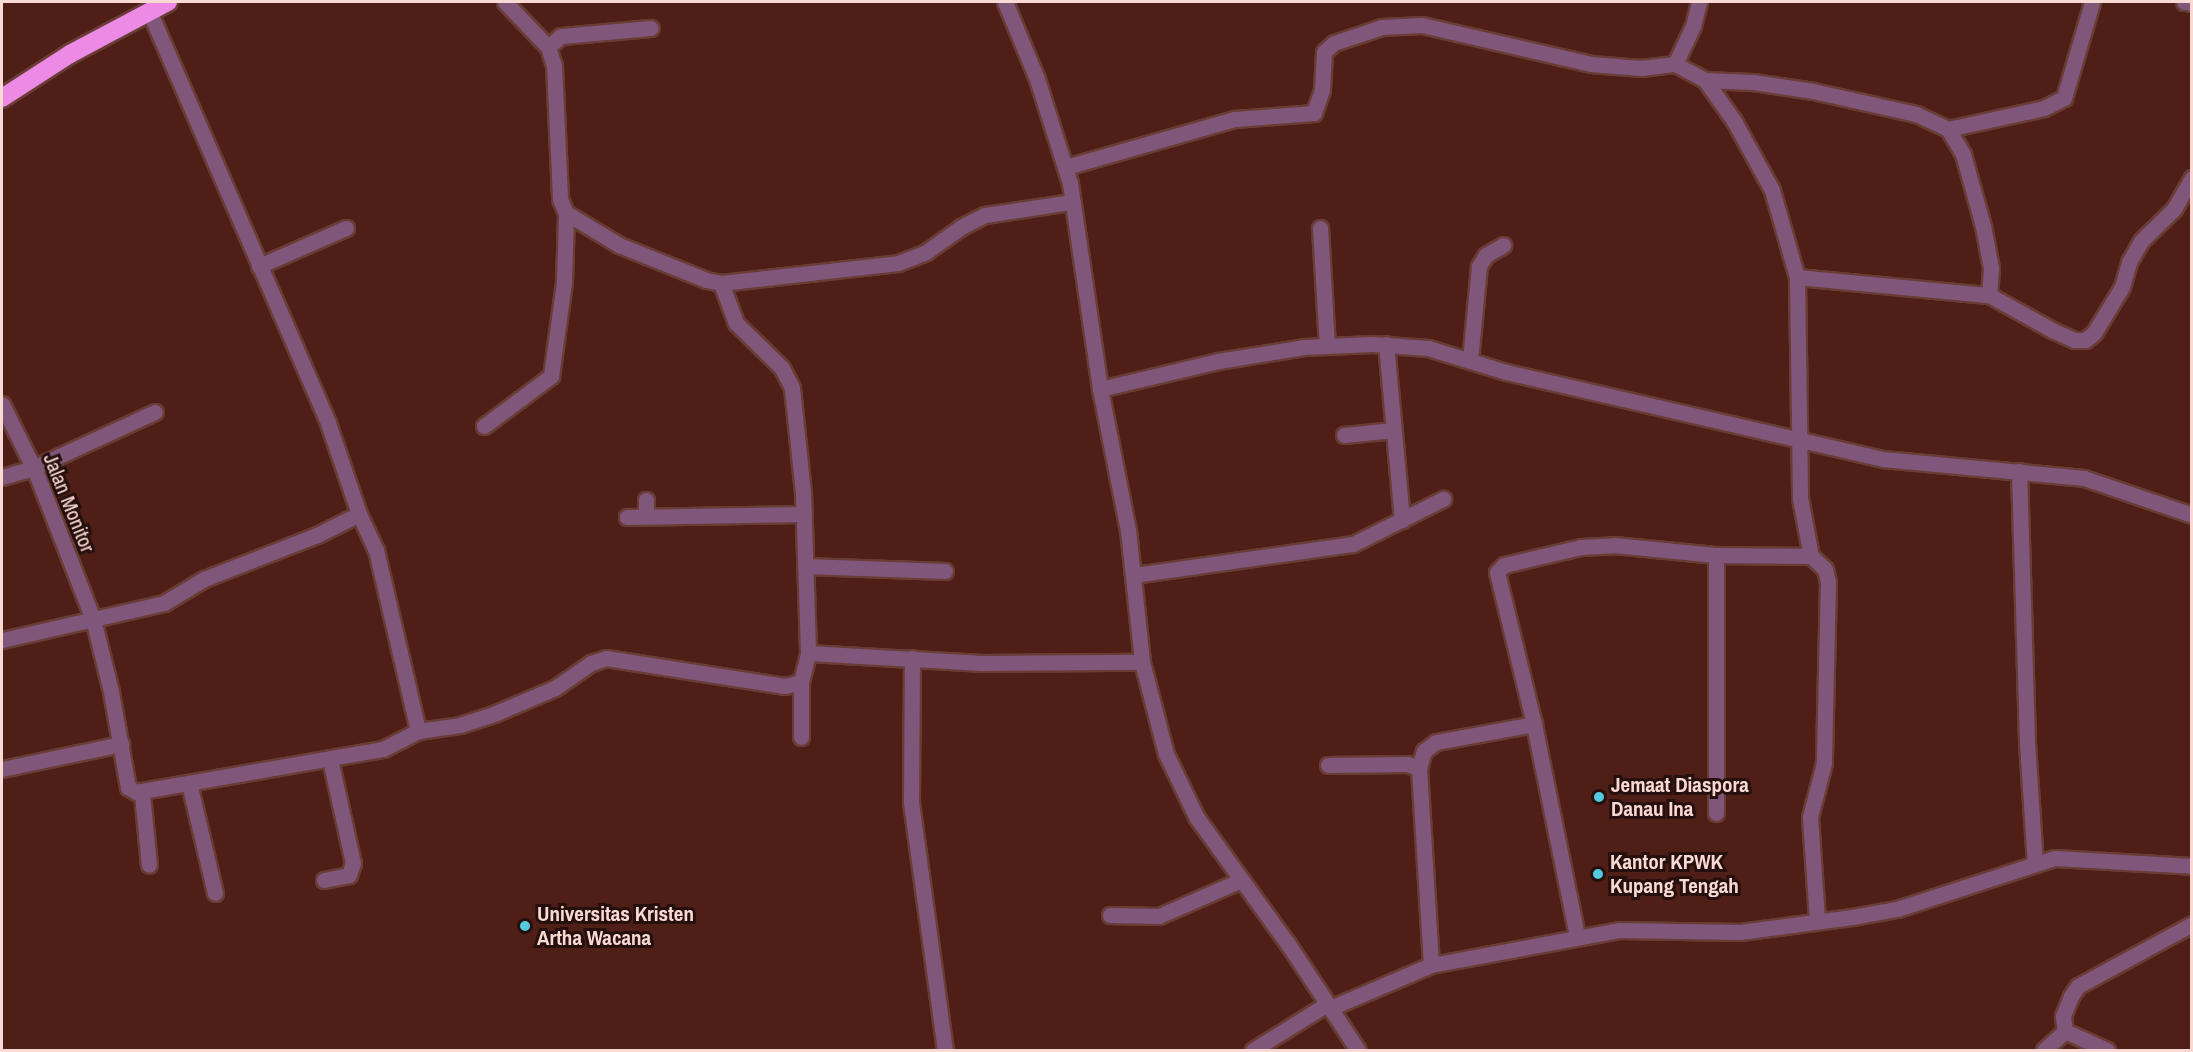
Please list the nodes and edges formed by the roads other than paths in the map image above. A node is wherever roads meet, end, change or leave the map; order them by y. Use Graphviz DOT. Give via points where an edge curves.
graph roads {
  1 [pos="168,2"];
  2 [pos="505,2"];
  3 [pos="1005,2"];
  4 [pos="1699,2"];
  5 [pos="2092,2"];
  6 [pos="2184,2"];
  7 [pos="2192,3"];
  8 [pos="150,13"];
  9 [pos="651,28"];
  10 [pos="548,48"];
  11 [pos="1675,64"];
  12 [pos="1705,80"];
  13 [pos="2,98"];
  14 [pos="1948,129"];
  15 [pos="1066,167"];
  16 [pos="2192,178"];
  17 [pos="1071,202"];
  18 [pos="566,213"];
  19 [pos="346,228"];
  20 [pos="1320,228"];
  21 [pos="1503,245"];
  22 [pos="260,266"];
  23 [pos="1797,277"];
  24 [pos="721,283"];
  25 [pos="1989,295"];
  26 [pos="1386,344"];
  27 [pos="1327,345"];
  28 [pos="1470,361"];
  29 [pos="1100,389"];
  30 [pos="2,404"];
  31 [pos="156,412"];
  32 [pos="484,426"];
  33 [pos="1394,430"];
  34 [pos="1344,435"];
  35 [pos="1796,437"];
  36 [pos="33,468"];
  37 [pos="2019,471"];
  38 [pos="2,477"];
  39 [pos="1443,499"];
  40 [pos="646,500"];
  41 [pos="358,514"];
  42 [pos="804,514"];
  43 [pos="2192,515"];
  44 [pos="646,516"];
  45 [pos="627,517"];
  46 [pos="1402,520"];
  47 [pos="1716,555"];
  48 [pos="1811,556"];
  49 [pos="806,566"];
  50 [pos="945,571"];
  51 [pos="1134,575"];
  52 [pos="93,619"];
  53 [pos="2,640"];
  54 [pos="808,653"];
  55 [pos="912,658"];
  56 [pos="1142,662"];
  57 [pos="801,682"];
  58 [pos="1534,724"];
  59 [pos="418,731"];
  60 [pos="801,737"];
  61 [pos="121,744"];
  62 [pos="330,759"];
  63 [pos="1328,765"];
  64 [pos="1419,768"];
  65 [pos="2,769"];
  66 [pos="189,783"];
  67 [pos="142,794"];
  68 [pos="1716,813"];
  69 [pos="2035,862"];
  70 [pos="149,866"];
  71 [pos="2192,866"];
  72 [pos="324,880"];
  73 [pos="1241,880"];
  74 [pos="215,893"];
  75 [pos="1110,915"];
  76 [pos="1818,920"];
  77 [pos="2192,924"];
  78 [pos="1577,936"];
  79 [pos="1431,965"];
  80 [pos="1329,1006"];
  81 [pos="2065,1031"];
  82 [pos="945,1050"];
  83 [pos="1253,1050"];
  84 [pos="1358,1050"];
  85 [pos="2044,1050"];
  86 [pos="2107,1050"];
  1 -- 8 [label="highway"];
  2 -- 10 [label="street"];
  3 -- 15 [label="street"];
  4 -- 11 [label="street" via="1693,26"];
  5 -- 14 [label="street" via="2064,98 2044,108"];
  6 -- 7 [label="street"];
  8 -- 13 [label="highway" via="70,54"];
  8 -- 22 [label="street"];
  9 -- 10 [label="street" via="561,36"];
  10 -- 18 [label="street" via="554,65 560,199"];
  11 -- 12 [label="street"];
  11 -- 15 [label="street" via="1641,68 1591,64 1422,25 1382,27 1334,42 1324,52 1323,90 1314,113 1235,119"];
  12 -- 14 [label="street" via="1813,91 1916,114"];
  12 -- 23 [label="street" via="1734,121 1772,190"];
  14 -- 25 [label="street" via="1963,154 1983,226 1991,268"];
  15 -- 17 [label="street"];
  16 -- 25 [label="street" via="2174,208 2141,241 2129,262 2122,287 2090,337 2074,340"];
  17 -- 24 [label="street" via="985,215 911,260"];
  17 -- 29 [label="street"];
  18 -- 24 [label="street" via="619,244"];
  18 -- 32 [label="street" via="564,282 550,376"];
  19 -- 22 [label="street"];
  20 -- 27 [label="street"];
  21 -- 28 [label="street" via="1486,255 1479,266"];
  22 -- 41 [label="street" via="328,423"];
  23 -- 25 [label="street"];
  23 -- 35 [label="street"];
  24 -- 42 [label="street" via="736,323 782,369 792,388"];
  26 -- 27 [label="street"];
  26 -- 28 [label="street" via="1428,348"];
  26 -- 33 [label="street"];
  27 -- 29 [label="street" via="1218,362"];
  28 -- 35 [label="street" via="1678,413"];
  29 -- 51 [label="street"];
  30 -- 36 [label="street, Jalan Monitor"];
  31 -- 36 [label="street"];
  33 -- 34 [label="street"];
  33 -- 46 [label="street"];
  35 -- 37 [label="street" via="1883,459"];
  35 -- 48 [label="street" via="1800,498"];
  36 -- 38 [label="street"];
  36 -- 52 [label="street, Jalan Monitor"];
  37 -- 43 [label="street" via="2084,477"];
  37 -- 69 [label="street" via="2027,743"];
  39 -- 46 [label="street"];
  40 -- 44 [label="street"];
  41 -- 52 [label="street" via="317,535 204,579 164,603"];
  41 -- 59 [label="street" via="376,550"];
  42 -- 44 [label="street"];
  42 -- 49 [label="street"];
  44 -- 45 [label="street"];
  46 -- 51 [label="street" via="1353,544 1327,550"];
  47 -- 48 [label="street"];
  47 -- 58 [label="street" via="1581,547 1502,567 1497,579"];
  47 -- 68 [label="street"];
  48 -- 76 [label="street" via="1825,569 1828,582 1824,763 1810,817"];
  49 -- 50 [label="street"];
  49 -- 54 [label="street"];
  51 -- 56 [label="street"];
  52 -- 53 [label="street"];
  52 -- 61 [label="street, Jalan Monitor"];
  54 -- 55 [label="street"];
  54 -- 57 [label="street"];
  55 -- 56 [label="street" via="1059,665"];
  55 -- 82 [label="street" via="911,802"];
  56 -- 73 [label="street" via="1166,754 1197,818"];
  57 -- 59 [label="street" via="785,686 606,658 591,663 555,688 496,713 460,725"];
  57 -- 60 [label="street"];
  58 -- 64 [label="street" via="1436,742 1424,751"];
  58 -- 78 [label="street"];
  59 -- 62 [label="street" via="383,749"];
  61 -- 65 [label="street"];
  61 -- 67 [label="street, Jalan Monitor" via="128,787"];
  62 -- 66 [label="street"];
  62 -- 72 [label="street" via="353,862 349,874"];
  63 -- 64 [label="street" via="1407,764"];
  64 -- 79 [label="street"];
  66 -- 67 [label="street"];
  66 -- 74 [label="street"];
  67 -- 70 [label="street"];
  69 -- 71 [label="street" via="2055,858"];
  69 -- 76 [label="street" via="2007,877 1898,909"];
  73 -- 75 [label="street" via="1159,916"];
  73 -- 80 [label="street"];
  76 -- 78 [label="street" via="1740,932 1619,930"];
  77 -- 81 [label="street" via="2078,986 2063,1016"];
  78 -- 79 [label="street"];
  79 -- 80 [label="street"];
  80 -- 83 [label="street"];
  80 -- 84 [label="street"];
  81 -- 85 [label="street"];
  81 -- 86 [label="street"];
}
